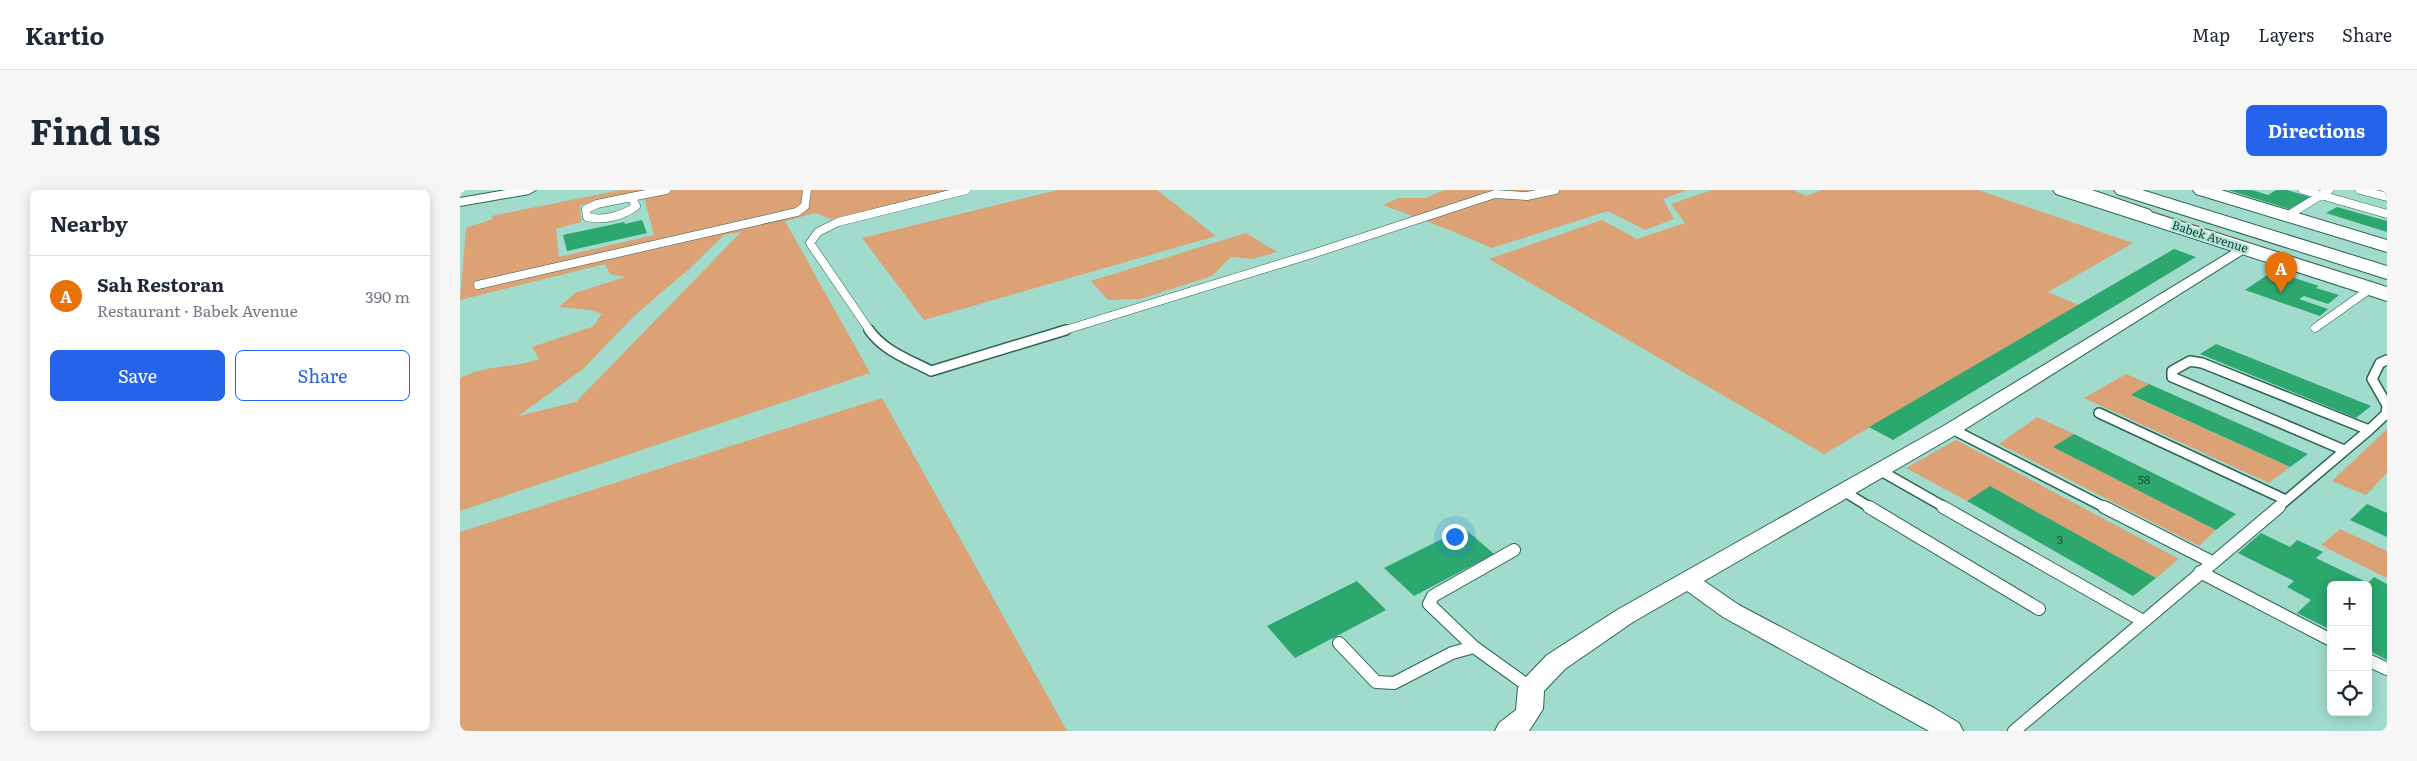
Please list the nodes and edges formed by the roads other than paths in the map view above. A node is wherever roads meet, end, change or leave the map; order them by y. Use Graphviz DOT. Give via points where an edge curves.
graph roads {
  1 [pos="529,190"];
  2 [pos="666,190"];
  3 [pos="807,190"];
  4 [pos="966,190"];
  5 [pos="1555,190"];
  6 [pos="2062,190"];
  7 [pos="2074,190"];
  8 [pos="2102,190"];
  9 [pos="2123,190"];
  10 [pos="2149,190"];
  11 [pos="2169,190"];
  12 [pos="2202,190"];
  13 [pos="2303,190"];
  14 [pos="2328,190"];
  15 [pos="2360,190"];
  16 [pos="1495,192"];
  17 [pos="2321,196"];
  18 [pos="2387,197"];
  19 [pos="631,198"];
  20 [pos="460,202"];
  21 [pos="2387,214"];
  22 [pos="2287,216"];
  23 [pos="2173,225"];
  24 [pos="2387,246"];
  25 [pos="2243,248"];
  26 [pos="2387,256"];
  27 [pos="2387,264"];
  28 [pos="2387,273"];
  29 [pos="478,285"];
  30 [pos="2381,288"];
  31 [pos="2315,328"];
  32 [pos="2387,360"];
  33 [pos="2387,405"];
  34 [pos="2099,413"];
  35 [pos="1952,429"];
  36 [pos="2369,430"];
  37 [pos="2344,450"];
  38 [pos="1881,471"];
  39 [pos="1845,492"];
  40 [pos="2286,500"];
  41 [pos="1514,550"];
  42 [pos="2212,562"];
  43 [pos="2200,572"];
  44 [pos="1687,580"];
  45 [pos="2039,609"];
  46 [pos="2144,621"];
  47 [pos="2327,638"];
  48 [pos="1339,643"];
  49 [pos="1474,647"];
  50 [pos="2372,662"];
  51 [pos="2387,669"];
  52 [pos="1531,688"];
  53 [pos="1520,728"];
  54 [pos="1950,731"];
  55 [pos="2014,731"];
  1 -- 20 [label="street"];
  2 -- 19 [label="lane"];
  3 -- 29 [label="lane" via="805,206 797,212"];
  4 -- 16 [label="lane" via="838,222 818,232 810,242 878,342 931,370 1309,255"];
  5 -- 16 [label="lane" via="1527,196"];
  6 -- 23 [label="main road, Babek Avenue"];
  7 -- 23 [label="main road"];
  8 -- 30 [label="main road"];
  9 -- 28 [label="main road, Babek Avenue"];
  10 -- 27 [label="main road, Babek Avenue"];
  11 -- 26 [label="main road"];
  12 -- 22 [label="main road"];
  13 -- 17 [label="lane"];
  14 -- 17 [label="lane"];
  15 -- 18 [label="lane"];
  17 -- 21 [label="lane"];
  17 -- 22 [label="lane"];
  19 -- 19 [label="lane" via="636,206 629,211 598,218 587,217 586,208 590,206"];
  22 -- 24 [label="main road"];
  23 -- 25 [label="main road, Babek Avenue"];
  25 -- 30 [label="main road, Babek Avenue"];
  25 -- 35 [label="street"];
  30 -- 31 [label="lane"];
  32 -- 33 [label="lane" via="2380,363 2372,379"];
  33 -- 36 [label="lane" via="2386,414"];
  34 -- 40 [label="lane"];
  35 -- 38 [label="street"];
  35 -- 42 [label="lane"];
  36 -- 37 [label="lane"];
  36 -- 37 [label="lane" via="2202,363 2190,361 2172,371 2172,377"];
  37 -- 40 [label="lane"];
  38 -- 39 [label="street"];
  38 -- 46 [label="lane"];
  39 -- 44 [label="street"];
  39 -- 45 [label="lane"];
  40 -- 42 [label="lane"];
  41 -- 49 [label="lane" via="1433,596 1429,604"];
  42 -- 43 [label="lane"];
  43 -- 46 [label="lane"];
  43 -- 47 [label="lane"];
  44 -- 52 [label="street" via="1556,662"];
  44 -- 54 [label="street" via="1731,611"];
  46 -- 55 [label="lane"];
  48 -- 49 [label="lane" via="1376,682 1394,684 1452,654"];
  49 -- 52 [label="lane"];
  50 -- 51 [label="lane"];
  52 -- 53 [label="street" via="1532,705"];
}
